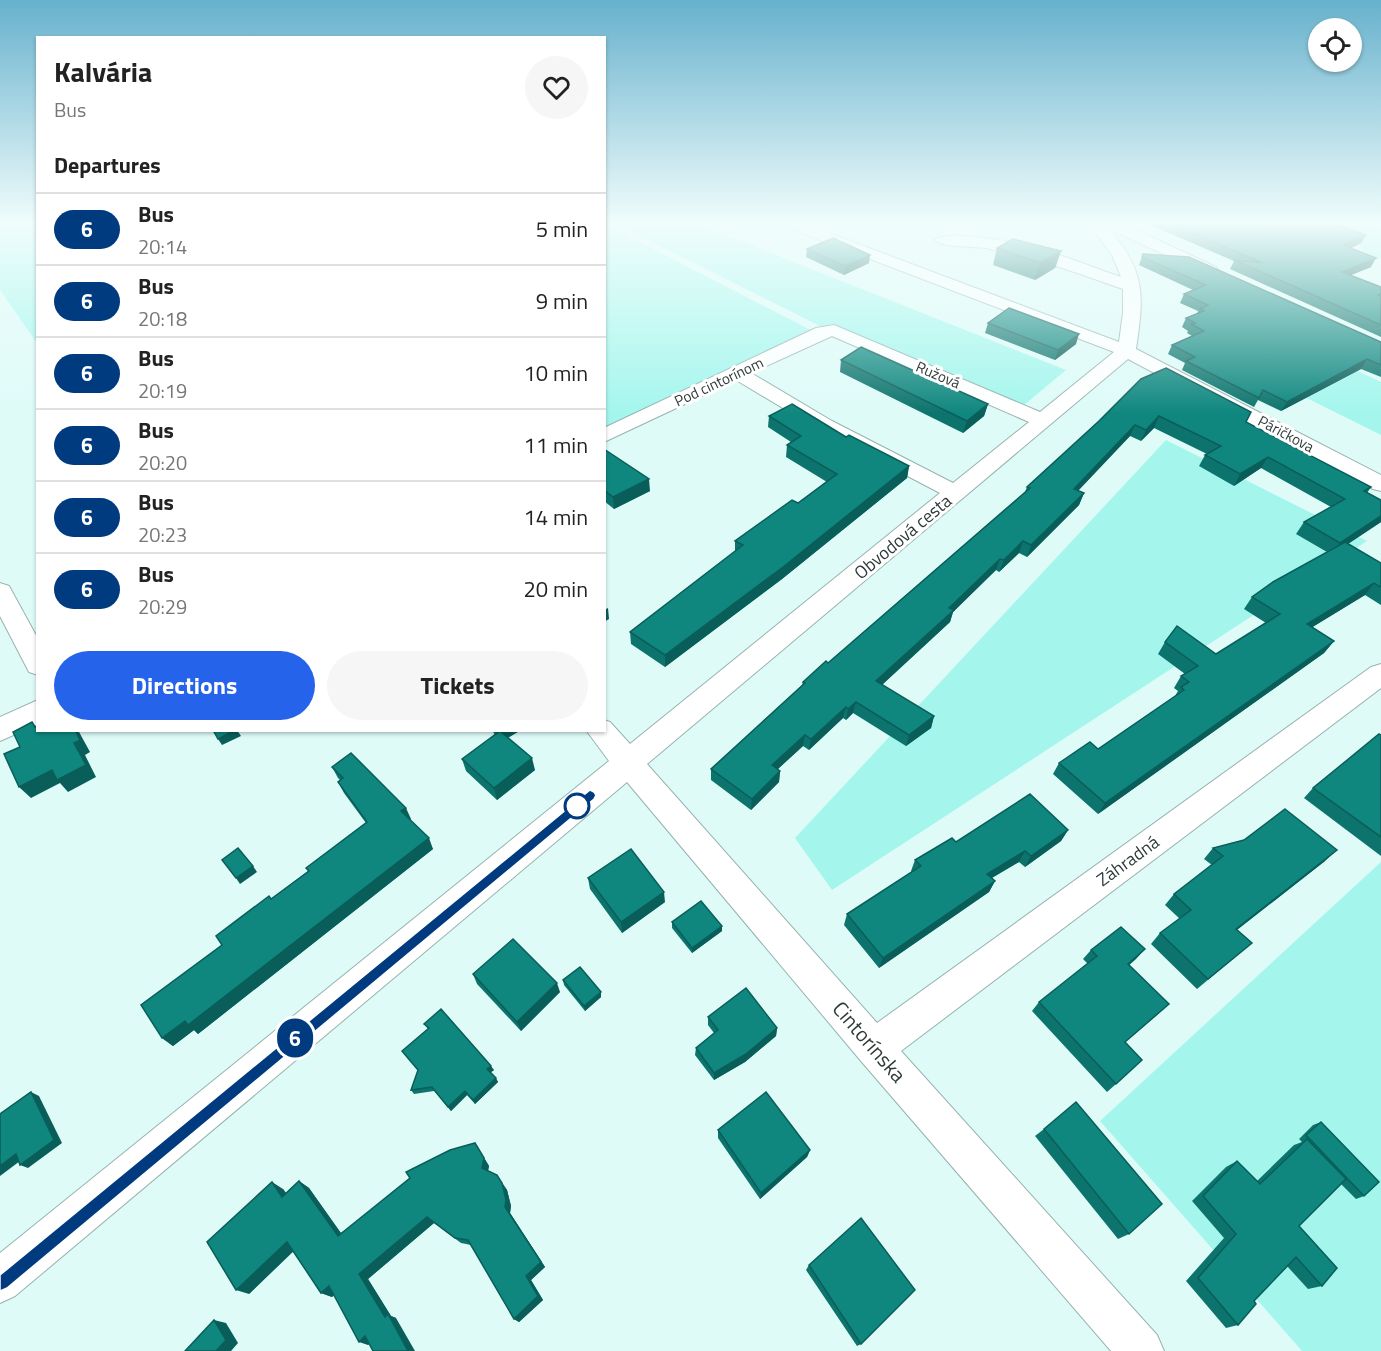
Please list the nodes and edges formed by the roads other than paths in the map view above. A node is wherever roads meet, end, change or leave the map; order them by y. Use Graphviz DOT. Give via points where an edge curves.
graph roads {
  1 [pos="959,287"];
  2 [pos="1133,287"];
  3 [pos="834,330"];
  4 [pos="1127,351"];
  5 [pos="738,374"];
  6 [pos="1042,420"];
  7 [pos="606,435"];
  8 [pos="1381,484"];
  9 [pos="956,492"];
  10 [pos="0,592"];
  11 [pos="36,660"];
  12 [pos="1381,674"];
  13 [pos="36,712"];
  14 [pos="0,730"];
  15 [pos="602,732"];
  16 [pos="629,763"];
  17 [pos="874,1048"];
  18 [pos="0,1281"];
  19 [pos="1141,1351"];
  1 -- 4 [label="street, Páričkova"];
  2 -- 4 [label="street"];
  3 -- 5 [label="street, Pod cintorínom" via="822,332"];
  3 -- 6 [label="street, Ružová"];
  4 -- 6 [label="street, Obvodová cesta"];
  4 -- 8 [label="street, Páričkova"];
  5 -- 7 [label="street, Pod cintorínom"];
  5 -- 9 [label="street" via="825,425"];
  6 -- 9 [label="street, Obvodová cesta"];
  9 -- 16 [label="street, Obvodová cesta"];
  10 -- 11 [label="street"];
  12 -- 17 [label="street, Záhradná"];
  13 -- 14 [label="street"];
  15 -- 16 [label="street, Cintorínska"];
  16 -- 17 [label="street, Cintorínska"];
  16 -- 18 [label="street, Obvodová cesta"];
  17 -- 19 [label="street, Cintorínska"];
}
